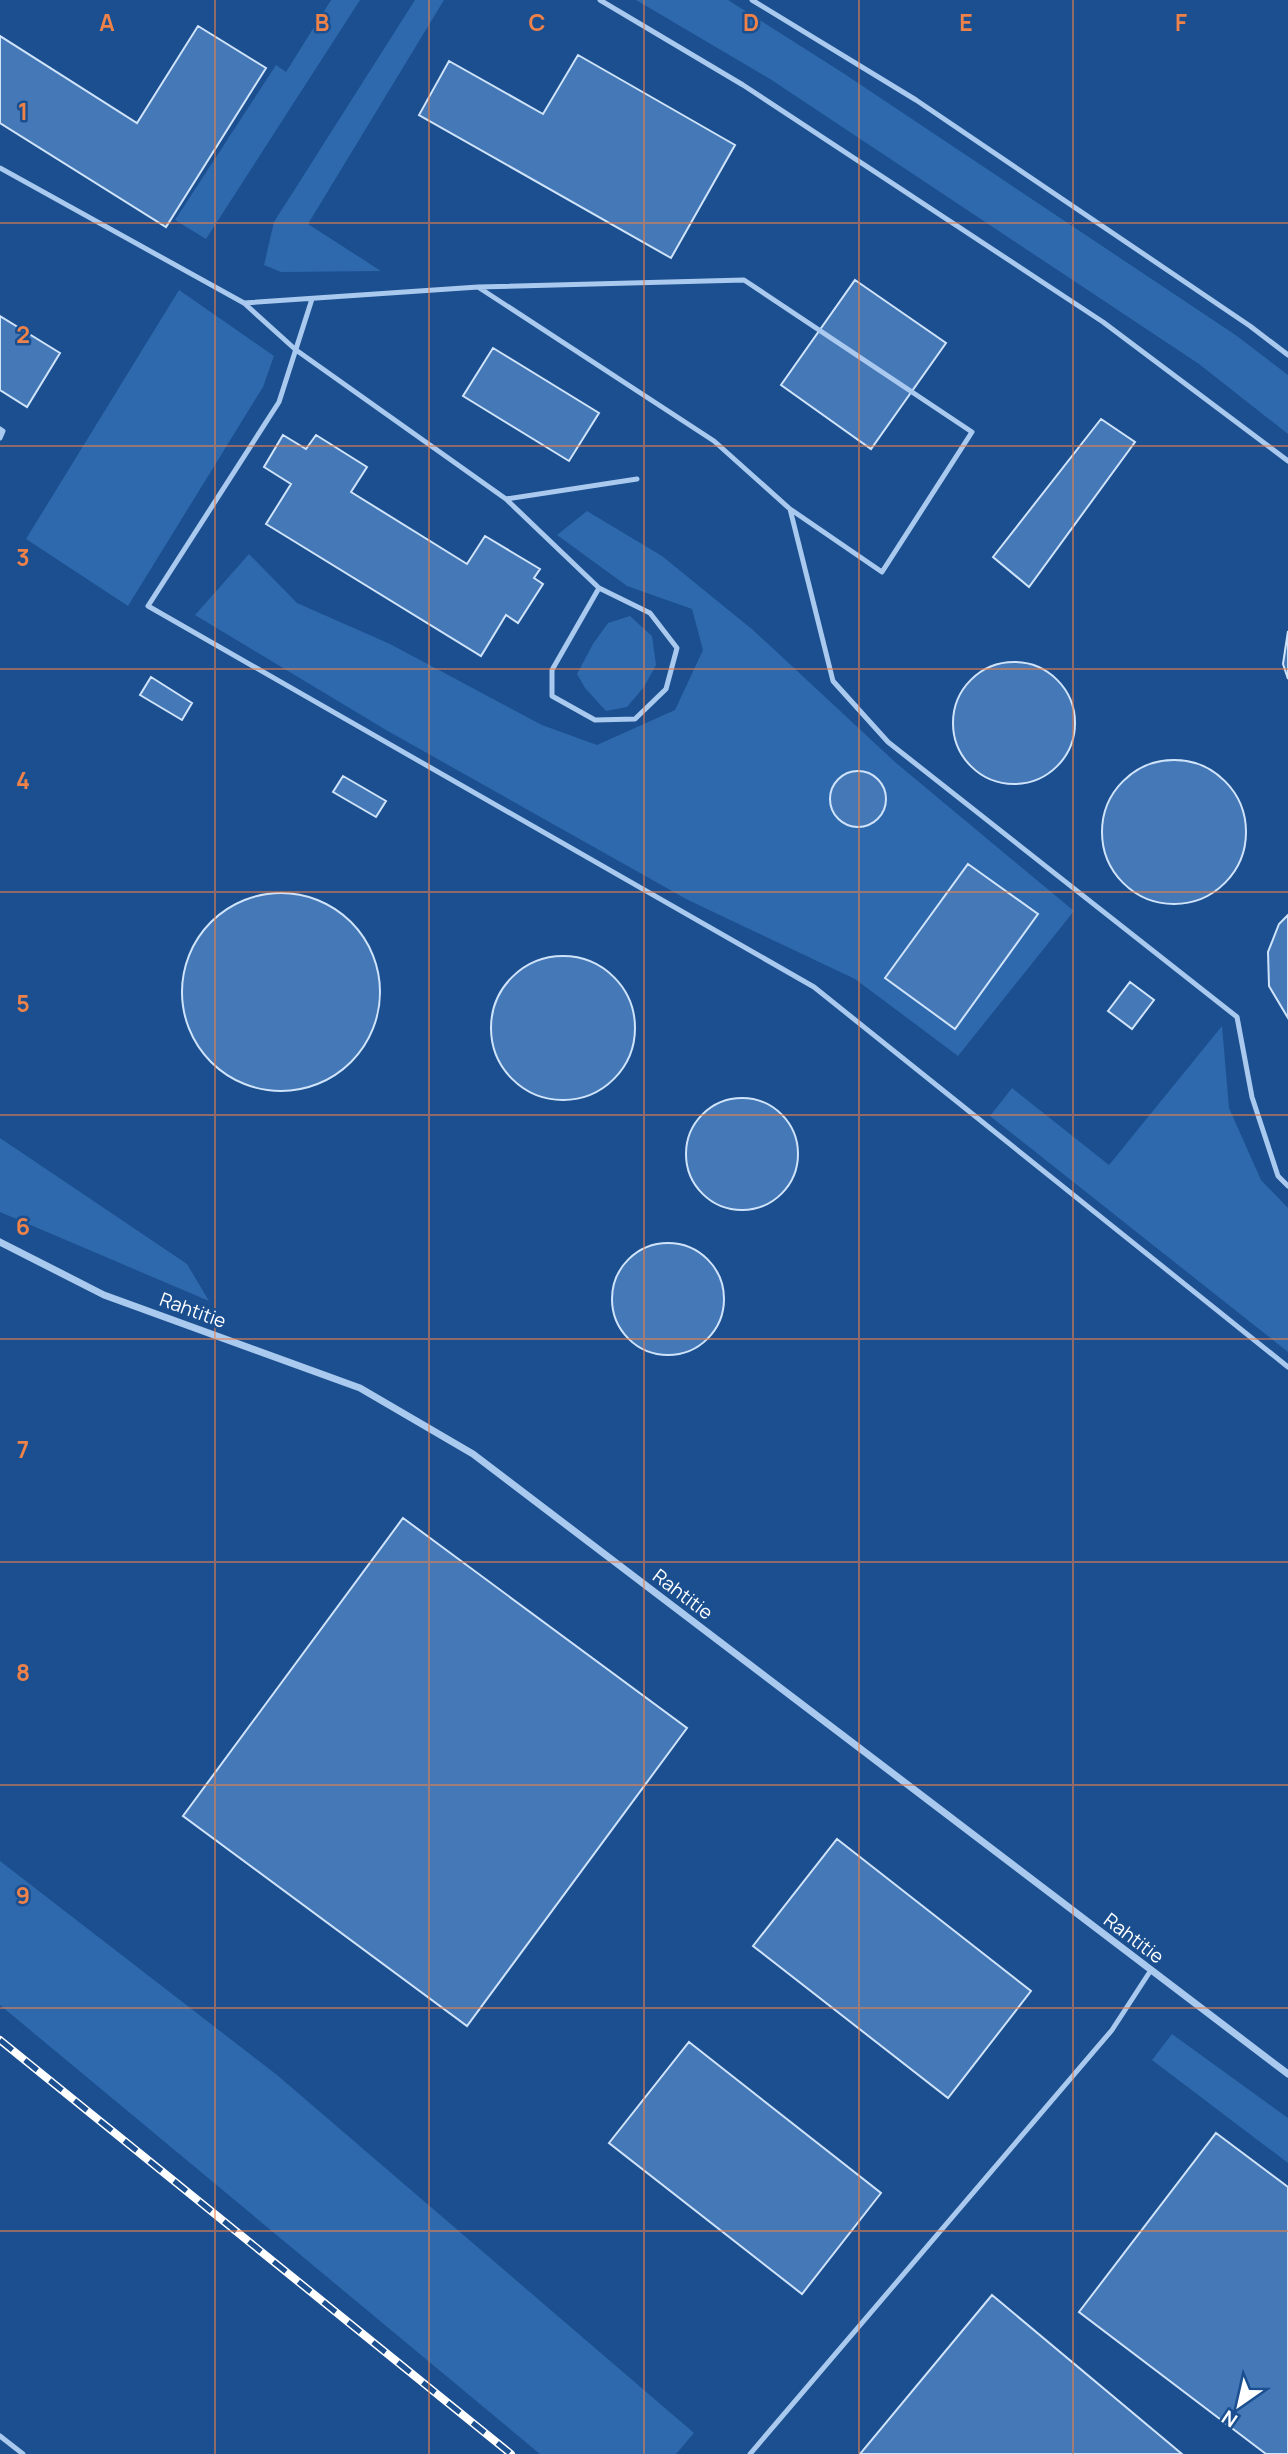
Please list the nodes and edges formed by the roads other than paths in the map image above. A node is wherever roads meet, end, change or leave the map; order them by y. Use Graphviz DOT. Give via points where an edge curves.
graph roads {
  1 [pos="600,0"];
  2 [pos="752,0"];
  3 [pos="0,168"];
  4 [pos="478,288"];
  5 [pos="312,299"];
  6 [pos="244,303"];
  7 [pos="296,350"];
  8 [pos="1288,355"];
  9 [pos="0,429"];
  10 [pos="0,438"];
  11 [pos="1288,461"];
  12 [pos="637,479"];
  13 [pos="506,499"];
  14 [pos="790,509"];
  15 [pos="599,588"];
  16 [pos="1288,1186"];
  17 [pos="0,1242"];
  18 [pos="1288,1367"];
  19 [pos="1151,1970"];
  20 [pos="1288,2074"];
  21 [pos="0,2436"];
  22 [pos="23,2454"];
  23 [pos="750,2454"];
  1 -- 11 [label="lane" via="743,85 1104,322"];
  2 -- 8 [label="lane" via="916,100"];
  3 -- 6 [label="lane"];
  4 -- 5 [label="lane"];
  4 -- 14 [label="lane" via="714,441"];
  4 -- 14 [label="lane" via="744,280 972,432 882,572"];
  5 -- 6 [label="lane"];
  5 -- 7 [label="lane"];
  6 -- 7 [label="lane"];
  7 -- 13 [label="lane"];
  7 -- 18 [label="lane" via="279,402 148,606 814,987"];
  9 -- 10 [label="lane"];
  12 -- 13 [label="lane"];
  13 -- 15 [label="lane"];
  14 -- 16 [label="lane" via="833,681 888,742 1237,1017 1252,1097 1278,1176"];
  15 -- 15 [label="lane" via="650,613 677,648 666,689 635,719 595,720 552,696 552,670"];
  17 -- 19 [label="street, Rahtitie" via="104,1295 360,1388 473,1454"];
  19 -- 20 [label="street, Rahtitie"];
  19 -- 23 [label="lane" via="1112,2031"];
  21 -- 22 [label="lane"];
}
